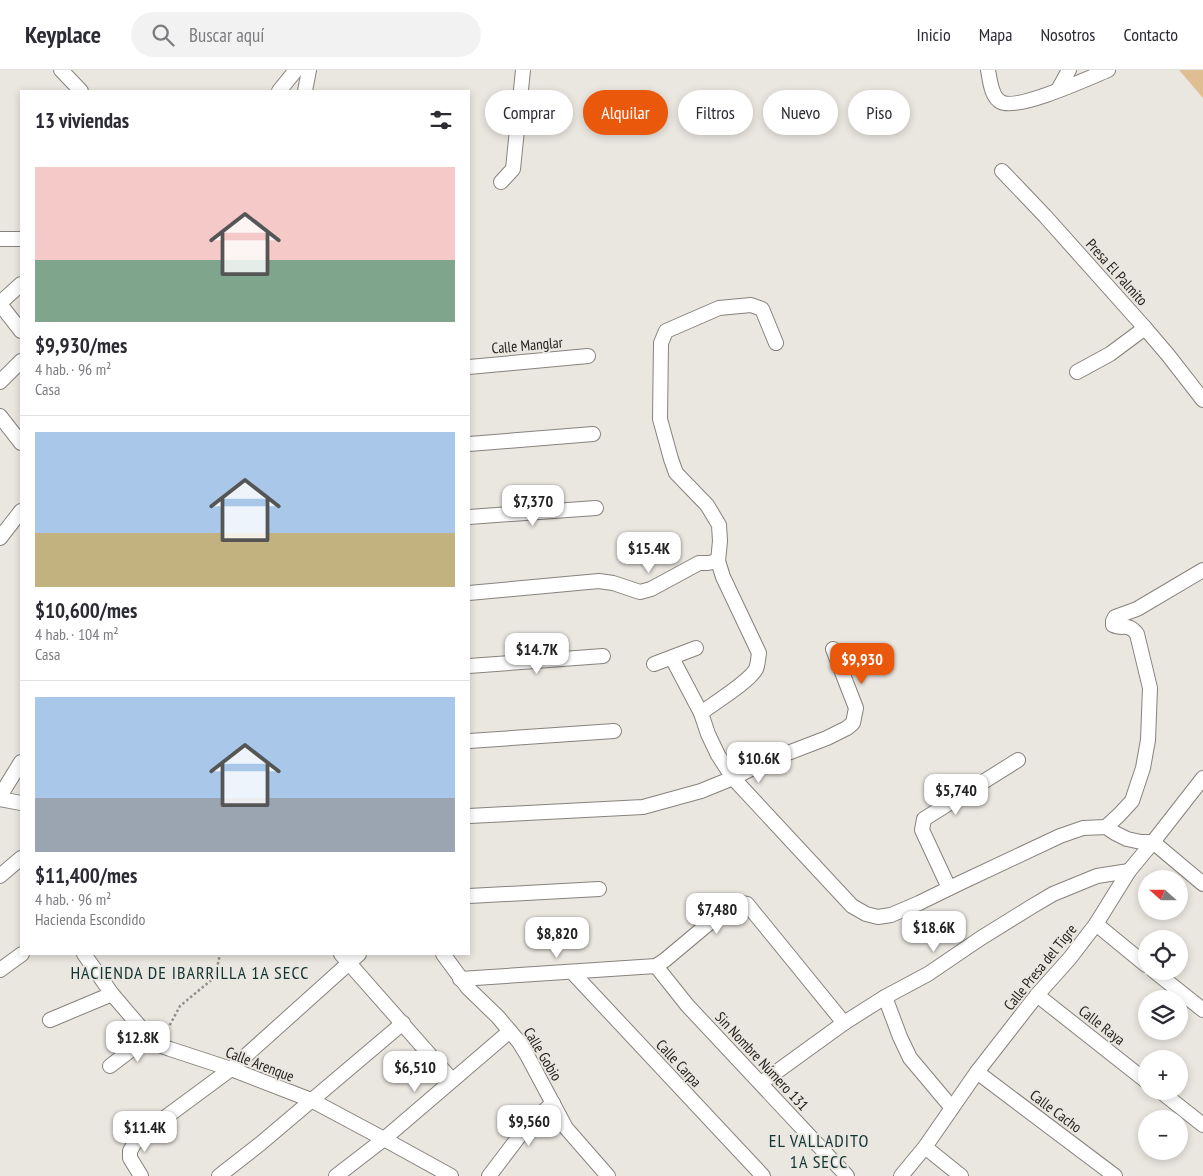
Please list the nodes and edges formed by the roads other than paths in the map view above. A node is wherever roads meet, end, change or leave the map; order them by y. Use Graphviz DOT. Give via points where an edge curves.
graph roads {
  1 [pos="61,70"];
  2 [pos="296,70"];
  3 [pos="309,70"];
  4 [pos="522,70"];
  5 [pos="988,70"];
  6 [pos="1069,70"];
  7 [pos="1108,70"];
  8 [pos="80,90"];
  9 [pos="280,90"];
  10 [pos="304,90"];
  11 [pos="1058,90"];
  12 [pos="1002,171"];
  13 [pos="501,182"];
  14 [pos="0,239"];
  15 [pos="20,239"];
  16 [pos="20,285"];
  17 [pos="0,303"];
  18 [pos="1145,328"];
  19 [pos="20,330"];
  20 [pos="776,343"];
  21 [pos="588,356"];
  22 [pos="20,362"];
  23 [pos="470,367"];
  24 [pos="1077,372"];
  25 [pos="0,382"];
  26 [pos="1203,400"];
  27 [pos="0,416"];
  28 [pos="594,434"];
  29 [pos="20,442"];
  30 [pos="470,444"];
  31 [pos="596,508"];
  32 [pos="20,512"];
  33 [pos="470,517"];
  34 [pos="0,538"];
  35 [pos="718,561"];
  36 [pos="1203,570"];
  37 [pos="470,593"];
  38 [pos="696,648"];
  39 [pos="832,649"];
  40 [pos="603,656"];
  41 [pos="672,658"];
  42 [pos="654,664"];
  43 [pos="470,666"];
  44 [pos="701,713"];
  45 [pos="614,731"];
  46 [pos="470,741"];
  47 [pos="1018,760"];
  48 [pos="20,764"];
  49 [pos="733,778"];
  50 [pos="1203,778"];
  51 [pos="0,797"];
  52 [pos="20,803"];
  53 [pos="470,816"];
  54 [pos="1106,827"];
  55 [pos="1153,842"];
  56 [pos="18,866"];
  57 [pos="1129,871"];
  58 [pos="0,876"];
  59 [pos="1203,884"];
  60 [pos="599,888"];
  61 [pos="949,888"];
  62 [pos="470,896"];
  63 [pos="1096,924"];
  64 [pos="21,955"];
  65 [pos="85,955"];
  66 [pos="444,955"];
  67 [pos="349,957"];
  68 [pos="1138,958"];
  69 [pos="656,966"];
  70 [pos="0,970"];
  71 [pos="572,972"];
  72 [pos="460,978"];
  73 [pos="1165,980"];
  74 [pos="112,994"];
  75 [pos="1037,995"];
  76 [pos="885,997"];
  77 [pos="1203,1010"];
  78 [pos="50,1020"];
  79 [pos="403,1023"];
  80 [pos="844,1023"];
  81 [pos="510,1031"];
  82 [pos="154,1041"];
  83 [pos="110,1066"];
  84 [pos="231,1069"];
  85 [pos="977,1072"];
  86 [pos="1138,1075"];
  87 [pos="452,1080"];
  88 [pos="761,1083"];
  89 [pos="311,1100"];
  90 [pos="1171,1100"];
  91 [pos="553,1103"];
  92 [pos="952,1108"];
  93 [pos="1203,1125"];
  94 [pos="384,1139"];
  95 [pos="925,1147"];
  96 [pos="141,1176"];
  97 [pos="219,1176"];
  98 [pos="336,1176"];
  99 [pos="451,1176"];
  100 [pos="490,1176"];
  101 [pos="608,1176"];
  102 [pos="763,1176"];
  103 [pos="847,1176"];
  104 [pos="901,1176"];
  105 [pos="961,1176"];
  106 [pos="1115,1176"];
  1 -- 8 [label="street"];
  2 -- 9 [label="street"];
  3 -- 10 [label="street"];
  4 -- 13 [label="street" via="513,169"];
  5 -- 11 [label="street" via="993,91 1001,102 1018,103"];
  6 -- 11 [label="street"];
  7 -- 11 [label="street"];
  12 -- 18 [label="street, Presa El Palmito"];
  14 -- 15 [label="street"];
  16 -- 17 [label="street"];
  17 -- 19 [label="street"];
  18 -- 24 [label="street" via="1110,354"];
  18 -- 26 [label="street, Presa El Palmito"];
  20 -- 35 [label="street" via="762,308 751,305 719,308 666,331 661,343 660,419 676,473 707,505 719,525"];
  21 -- 23 [label="street, Calle Manglar"];
  22 -- 25 [label="street"];
  27 -- 29 [label="street"];
  28 -- 30 [label="street"];
  31 -- 33 [label="street"];
  32 -- 34 [label="street"];
  35 -- 37 [label="street" via="699,563 640,592 599,581"];
  35 -- 44 [label="street" via="759,653 758,663 747,679"];
  36 -- 54 [label="street" via="1113,621 1116,627 1133,628 1137,634 1150,697 1148,740 1132,801"];
  38 -- 41 [label="street"];
  39 -- 49 [label="street" via="856,708 853,723"];
  40 -- 43 [label="street"];
  41 -- 42 [label="street"];
  41 -- 44 [label="street"];
  44 -- 49 [label="street" via="718,755"];
  45 -- 46 [label="street"];
  47 -- 61 [label="street" via="924,819 922,830"];
  48 -- 51 [label="street"];
  49 -- 53 [label="street" via="701,791 643,806"];
  49 -- 61 [label="street" via="852,906 866,914 878,917 891,915"];
  50 -- 55 [label="street, Calle Presa del Tigre"];
  51 -- 52 [label="street"];
  54 -- 55 [label="street" via="1127,839"];
  54 -- 61 [label="street" via="1083,828 1060,836"];
  55 -- 57 [label="street, Calle Presa del Tigre"];
  55 -- 59 [label="street"];
  56 -- 58 [label="street"];
  57 -- 63 [label="street, Calle Presa del Tigre"];
  57 -- 76 [label="street" via="1096,876 1052,894 928,974"];
  60 -- 62 [label="street"];
  63 -- 68 [label="street"];
  63 -- 75 [label="street, Calle Presa del Tigre"];
  64 -- 70 [label="street"];
  65 -- 74 [label="street, Calle Arenque"];
  66 -- 72 [label="street, Calle Gobio"];
  67 -- 79 [label="street" via="378,997"];
  67 -- 84 [label="street"];
  69 -- 71 [label="street"];
  69 -- 80 [label="street" via="736,902 747,904"];
  69 -- 88 [label="street, Sin Nombre Número 131" via="687,1005"];
  71 -- 72 [label="street"];
  71 -- 102 [label="street, Calle Carpa"];
  72 -- 81 [label="street, Calle Gobio"];
  73 -- 77 [label="street"];
  74 -- 78 [label="street"];
  74 -- 82 [label="street, Calle Arenque"];
  75 -- 85 [label="street, Calle Presa del Tigre"];
  75 -- 86 [label="street, Calle Raya"];
  76 -- 80 [label="street"];
  76 -- 92 [label="street" via="910,1058"];
  79 -- 87 [label="street"];
  79 -- 89 [label="street"];
  80 -- 88 [label="street"];
  81 -- 87 [label="street"];
  81 -- 91 [label="street, Calle Gobio"];
  82 -- 83 [label="street"];
  82 -- 84 [label="street, Calle Arenque" via="170,1050"];
  84 -- 89 [label="street, Calle Arenque"];
  84 -- 96 [label="street" via="134,1144 130,1158"];
  85 -- 92 [label="street, Calle Presa del Tigre"];
  85 -- 106 [label="street, Calle Cacho"];
  87 -- 94 [label="street"];
  88 -- 103 [label="street, Sin Nombre Número 131"];
  89 -- 94 [label="street, Calle Arenque"];
  89 -- 97 [label="street"];
  90 -- 93 [label="street"];
  91 -- 100 [label="street" via="524,1130"];
  91 -- 101 [label="street, Calle Gobio" via="566,1128"];
  92 -- 95 [label="street, Calle Presa del Tigre"];
  94 -- 98 [label="street"];
  94 -- 99 [label="street, Calle Arenque"];
  95 -- 104 [label="street, Calle Presa del Tigre"];
  95 -- 105 [label="street"];
}
